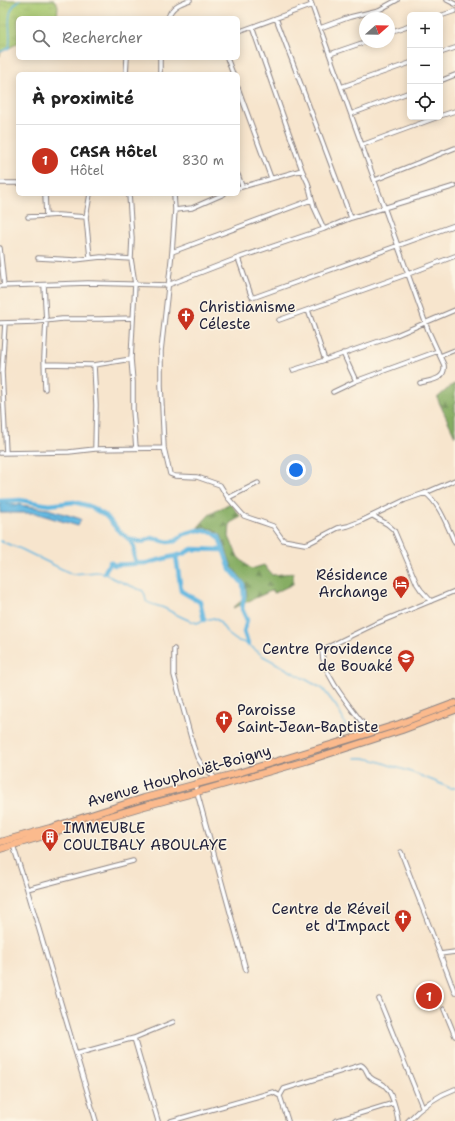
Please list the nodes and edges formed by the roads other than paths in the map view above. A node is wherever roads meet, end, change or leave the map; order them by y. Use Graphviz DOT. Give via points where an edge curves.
graph roads {
  1 [pos="190,0"];
  2 [pos="310,0"];
  3 [pos="397,0"];
  4 [pos="447,0"];
  5 [pos="455,4"];
  6 [pos="312,5"];
  7 [pos="455,11"];
  8 [pos="443,15"];
  9 [pos="168,16"];
  10 [pos="276,18"];
  11 [pos="252,27"];
  12 [pos="407,27"];
  13 [pos="320,28"];
  14 [pos="240,31"];
  15 [pos="395,31"];
  16 [pos="359,44"];
  17 [pos="455,48"];
  18 [pos="443,52"];
  19 [pos="330,54"];
  20 [pos="127,60"];
  21 [pos="160,60"];
  22 [pos="228,60"];
  23 [pos="407,64"];
  24 [pos="126,72"];
  25 [pos="160,72"];
  26 [pos="232,72"];
  27 [pos="455,75"];
  28 [pos="443,80"];
  29 [pos="341,87"];
  30 [pos="240,93"];
  31 [pos="407,93"];
  32 [pos="455,111"];
  33 [pos="351,114"];
  34 [pos="443,116"];
  35 [pos="431,120"];
  36 [pos="362,145"];
  37 [pos="455,148"];
  38 [pos="302,170"];
  39 [pos="271,178"];
  40 [pos="375,180"];
  41 [pos="16,183"];
  42 [pos="0,184"];
  43 [pos="455,186"];
  44 [pos="240,187"];
  45 [pos="45,196"];
  46 [pos="90,196"];
  47 [pos="129,196"];
  48 [pos="174,196"];
  49 [pos="219,196"];
  50 [pos="311,200"];
  51 [pos="385,208"];
  52 [pos="175,210"];
  53 [pos="28,216"];
  54 [pos="46,216"];
  55 [pos="86,218"];
  56 [pos="351,218"];
  57 [pos="455,225"];
  58 [pos="324,229"];
  59 [pos="398,246"];
  60 [pos="0,248"];
  61 [pos="172,252"];
  62 [pos="455,256"];
  63 [pos="90,257"];
  64 [pos="38,258"];
  65 [pos="238,258"];
  66 [pos="130,259"];
  67 [pos="408,274"];
  68 [pos="135,284"];
  69 [pos="44,285"];
  70 [pos="168,285"];
  71 [pos="2,286"];
  72 [pos="308,310"];
  73 [pos="455,310"];
  74 [pos="133,318"];
  75 [pos="46,320"];
  76 [pos="279,320"];
  77 [pos="426,322"];
  78 [pos="0,323"];
  79 [pos="5,323"];
  80 [pos="455,350"];
  81 [pos="438,351"];
  82 [pos="343,353"];
  83 [pos="440,356"];
  84 [pos="131,359"];
  85 [pos="325,360"];
  86 [pos="45,364"];
  87 [pos="94,365"];
  88 [pos="292,370"];
  89 [pos="356,381"];
  90 [pos="420,383"];
  91 [pos="45,389"];
  92 [pos="333,392"];
  93 [pos="136,448"];
  94 [pos="164,448"];
  95 [pos="95,449"];
  96 [pos="0,453"];
  97 [pos="6,453"];
  98 [pos="455,480"];
  99 [pos="258,483"];
  100 [pos="425,493"];
  101 [pos="228,498"];
  102 [pos="373,516"];
  103 [pos="455,543"];
  104 [pos="455,591"];
  105 [pos="431,600"];
  106 [pos="174,648"];
  107 [pos="455,703"];
  108 [pos="455,710"];
  109 [pos="370,733"];
  110 [pos="216,779"];
  111 [pos="195,785"];
  112 [pos="197,792"];
  113 [pos="0,842"];
  114 [pos="13,846"];
  115 [pos="0,849"];
  116 [pos="401,852"];
  117 [pos="134,860"];
  118 [pos="27,889"];
  119 [pos="455,952"];
  120 [pos="440,954"];
  121 [pos="246,970"];
  122 [pos="455,993"];
  123 [pos="379,999"];
  124 [pos="444,1009"];
  125 [pos="173,1022"];
  126 [pos="455,1036"];
  127 [pos="134,1038"];
  128 [pos="76,1054"];
  129 [pos="455,1089"];
  130 [pos="280,1096"];
  131 [pos="394,1103"];
  132 [pos="422,1106"];
  133 [pos="95,1121"];
  134 [pos="158,1121"];
  135 [pos="171,1121"];
  136 [pos="288,1121"];
  137 [pos="335,1121"];
  138 [pos="398,1121"];
  139 [pos="408,1121"];
  1 -- 9 [label="street" via="175,7"];
  2 -- 6 [label="street"];
  3 -- 13 [label="street" via="379,10"];
  4 -- 5 [label="street"];
  6 -- 10 [label="street"];
  6 -- 13 [label="street"];
  7 -- 8 [label="street"];
  10 -- 11 [label="street"];
  10 -- 56 [label="street"];
  11 -- 14 [label="street"];
  11 -- 38 [label="street"];
  12 -- 15 [label="street"];
  13 -- 19 [label="street"];
  16 -- 19 [label="street"];
  17 -- 18 [label="street"];
  19 -- 29 [label="street"];
  20 -- 24 [label="street"];
  21 -- 25 [label="street"];
  22 -- 26 [label="street"];
  23 -- 29 [label="street"];
  27 -- 28 [label="street"];
  29 -- 33 [label="street"];
  30 -- 39 [label="street"];
  31 -- 33 [label="street"];
  32 -- 34 [label="street"];
  33 -- 36 [label="street"];
  35 -- 36 [label="street"];
  36 -- 40 [label="street"];
  37 -- 40 [label="street"];
  38 -- 39 [label="street"];
  38 -- 50 [label="street" via="308,183"];
  39 -- 44 [label="street"];
  40 -- 51 [label="street"];
  41 -- 42 [label="street"];
  43 -- 51 [label="street"];
  45 -- 54 [label="street"];
  46 -- 55 [label="street"];
  47 -- 66 [label="street" via="132,240"];
  48 -- 52 [label="street"];
  49 -- 52 [label="street" via="192,208"];
  50 -- 58 [label="street"];
  50 -- 61 [label="street"];
  51 -- 56 [label="street"];
  51 -- 59 [label="street"];
  52 -- 61 [label="street"];
  53 -- 54 [label="street"];
  54 -- 55 [label="street"];
  55 -- 63 [label="street"];
  56 -- 58 [label="street"];
  57 -- 59 [label="street"];
  58 -- 65 [label="street"];
  59 -- 65 [label="street" via="256,297 251,295"];
  59 -- 67 [label="street"];
  60 -- 71 [label="street"];
  61 -- 70 [label="street"];
  62 -- 67 [label="street"];
  63 -- 64 [label="street" via="75,260"];
  63 -- 66 [label="street"];
  65 -- 70 [label="street"];
  66 -- 68 [label="street"];
  67 -- 72 [label="street"];
  67 -- 77 [label="street"];
  68 -- 69 [label="street"];
  68 -- 70 [label="street"];
  68 -- 74 [label="street"];
  69 -- 71 [label="street"];
  69 -- 75 [label="street"];
  70 -- 94 [label="street" via="161,351"];
  72 -- 76 [label="street"];
  72 -- 85 [label="street"];
  73 -- 77 [label="street"];
  74 -- 75 [label="street"];
  74 -- 84 [label="street"];
  75 -- 79 [label="street"];
  75 -- 86 [label="street"];
  77 -- 81 [label="street"];
  77 -- 82 [label="street"];
  78 -- 79 [label="street"];
  79 -- 97 [label="street" via="2,372"];
  80 -- 83 [label="street"];
  81 -- 83 [label="street"];
  81 -- 89 [label="street"];
  82 -- 85 [label="street"];
  82 -- 89 [label="street"];
  83 -- 90 [label="street" via="444,374"];
  84 -- 87 [label="street"];
  84 -- 93 [label="street"];
  85 -- 88 [label="street"];
  86 -- 87 [label="street"];
  86 -- 91 [label="street"];
  87 -- 95 [label="street"];
  89 -- 92 [label="street"];
  93 -- 94 [label="street"];
  93 -- 95 [label="street"];
  94 -- 101 [label="street" via="170,474 197,477 220,485"];
  95 -- 97 [label="street"];
  96 -- 97 [label="street"];
  98 -- 100 [label="street"];
  99 -- 101 [label="street"];
  100 -- 102 [label="street" via="404,500"];
  100 -- 103 [label="street" via="442,514"];
  101 -- 102 [label="street" via="244,516 273,526 280,538 305,544 338,528"];
  102 -- 105 [label="street" via="394,530 421,590"];
  104 -- 105 [label="street"];
  105 -- 109 [label="street" via="375,624 322,652 328,675"];
  106 -- 110 [label="street" via="174,675 193,745 202,765"];
  107 -- 109 [label="highway, Avenue Houphouët-Boigny"];
  108 -- 112 [label="highway, Avenue Houphouët-Boigny" via="373,740"];
  109 -- 110 [label="highway, Avenue Houphouët-Boigny"];
  110 -- 111 [label="highway, Avenue Houphouët-Boigny"];
  111 -- 112 [label="street"];
  111 -- 113 [label="highway, Avenue Houphouët-Boigny"];
  112 -- 114 [label="highway, Avenue Houphouët-Boigny"];
  112 -- 121 [label="street"];
  114 -- 115 [label="highway, Avenue Houphouët-Boigny"];
  114 -- 118 [label="street"];
  116 -- 120 [label="street"];
  117 -- 118 [label="street"];
  118 -- 128 [label="street"];
  119 -- 120 [label="street"];
  120 -- 122 [label="street"];
  123 -- 132 [label="street"];
  124 -- 126 [label="street"];
  125 -- 127 [label="street"];
  127 -- 128 [label="street"];
  127 -- 134 [label="street"];
  128 -- 133 [label="street"];
  129 -- 132 [label="street"];
  130 -- 131 [label="street" via="284,1089 361,1065 371,1078 388,1090"];
  130 -- 135 [label="street" via="273,1092"];
  130 -- 136 [label="street"];
  131 -- 137 [label="street"];
  131 -- 138 [label="street"];
  132 -- 139 [label="street"];
}
